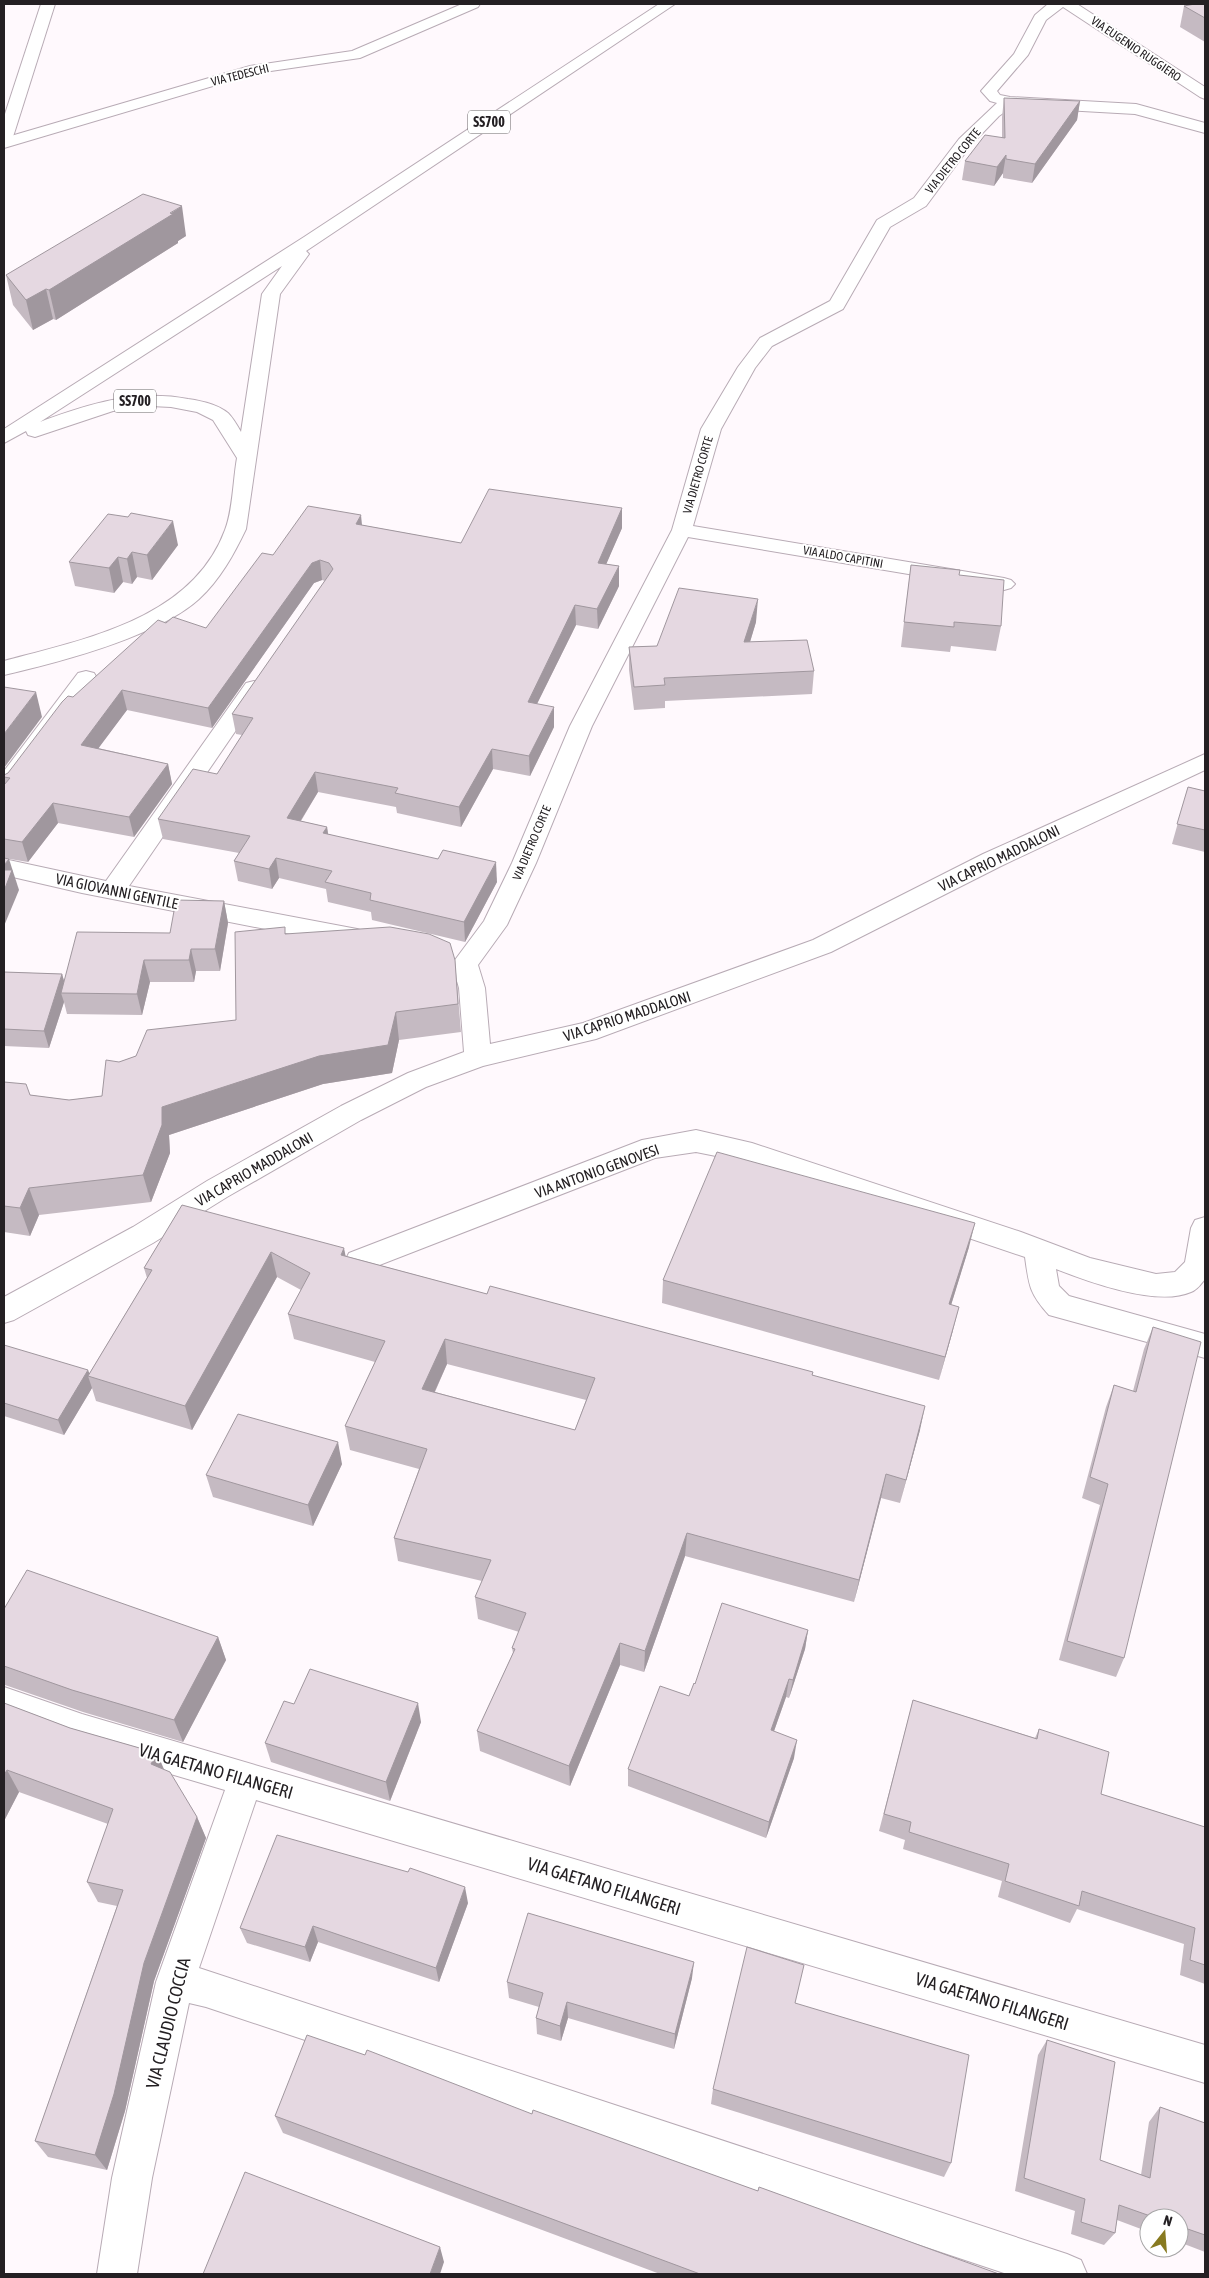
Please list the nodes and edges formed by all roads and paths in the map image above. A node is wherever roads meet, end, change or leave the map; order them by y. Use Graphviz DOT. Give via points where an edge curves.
graph roads {
  1 [pos="473,4"];
  2 [pos="668,4"];
  3 [pos="1058,4"];
  4 [pos="1068,4"];
  5 [pos="46,9"];
  6 [pos="1203,92"];
  7 [pos="1009,102"];
  8 [pos="1205,128"];
  9 [pos="4,139"];
  10 [pos="310,240"];
  11 [pos="4,437"];
  12 [pos="4,443"];
  13 [pos="246,459"];
  14 [pos="682,530"];
  15 [pos="1004,584"];
  16 [pos="77,648"];
  17 [pos="4,649"];
  18 [pos="4,668"];
  19 [pos="266,670"];
  20 [pos="86,678"];
  21 [pos="1205,761"];
  22 [pos="4,787"];
  23 [pos="4,867"];
  24 [pos="112,891"];
  25 [pos="378,942"];
  26 [pos="478,1057"];
  27 [pos="179,1214"];
  28 [pos="217,1224"];
  29 [pos="1205,1228"];
  30 [pos="1038,1250"];
  31 [pos="331,1253"];
  32 [pos="359,1261"];
  33 [pos="407,1274"];
  34 [pos="4,1311"];
  35 [pos="1205,1346"];
  36 [pos="4,1703"];
  37 [pos="246,1779"];
  38 [pos="175,1982"];
  39 [pos="1205,2064"];
  40 [pos="117,2274"];
  41 [pos="1067,2274"];
  1 -- 9 [label="main road, VIA TEDESCHI" via="356,55 255,69"];
  2 -- 10 [label="main road, SS700"];
  3 -- 7 [label="main road" via="1044,10 1025,48 989,91 995,98"];
  4 -- 6 [label="main road, VIA EUGENIO RUGGIERO"];
  5 -- 9 [label="main road"];
  7 -- 8 [label="main road" via="1136,109"];
  7 -- 14 [label="main road, VIA DIETRO CORTE" via="965,142 920,202 883,224 837,305 766,342 747,367 711,429"];
  10 -- 11 [label="main road, SS700"];
  10 -- 13 [label="main road" via="271,294"];
  12 -- 13 [label="main road, SS700" via="118,402 181,402 222,418"];
  13 -- 16 [label="main road" via="236,529 223,556 183,601 116,634"];
  14 -- 15 [label="main road, VIA ALDO CAPITINI"];
  14 -- 26 [label="main road, VIA DIETRO CORTE" via="581,726 495,925 454,960 472,988"];
  16 -- 17 [label="main road"];
  16 -- 18 [label="main road"];
  19 -- 24 [label="main road"];
  20 -- 22 [label="main road"];
  21 -- 26 [label="main road, VIA CAPRIO MADDALONI" via="992,860 822,946 587,1032"];
  23 -- 24 [label="main road, VIA GIOVANNI GENTILE"];
  24 -- 25 [label="main road, VIA GIOVANNI GENTILE"];
  26 -- 27 [label="main road, VIA CAPRIO MADDALONI" via="417,1080 351,1113"];
  27 -- 28 [label="main road"];
  27 -- 34 [label="main road, VIA CAPRIO MADDALONI"];
  29 -- 30 [label="main road, VIA ANTONIO GENOVESI" via="1199,1267 1184,1283 1156,1286 1087,1269"];
  30 -- 32 [label="main road, VIA ANTONIO GENOVESI" via="742,1151 696,1142 652,1148"];
  30 -- 35 [label="main road" via="1045,1291 1059,1306"];
  31 -- 32 [label="main road"];
  32 -- 33 [label="main road"];
  36 -- 37 [label="main road, VIA GAETANO FILANGERI" via="82,1731"];
  37 -- 38 [label="main road, VIA CLAUDIO COCCIA"];
  37 -- 39 [label="main road, VIA GAETANO FILANGERI"];
  38 -- 40 [label="main road, VIA CLAUDIO COCCIA" via="132,2178"];
  38 -- 41 [label="main road" via="206,1988"];
}
